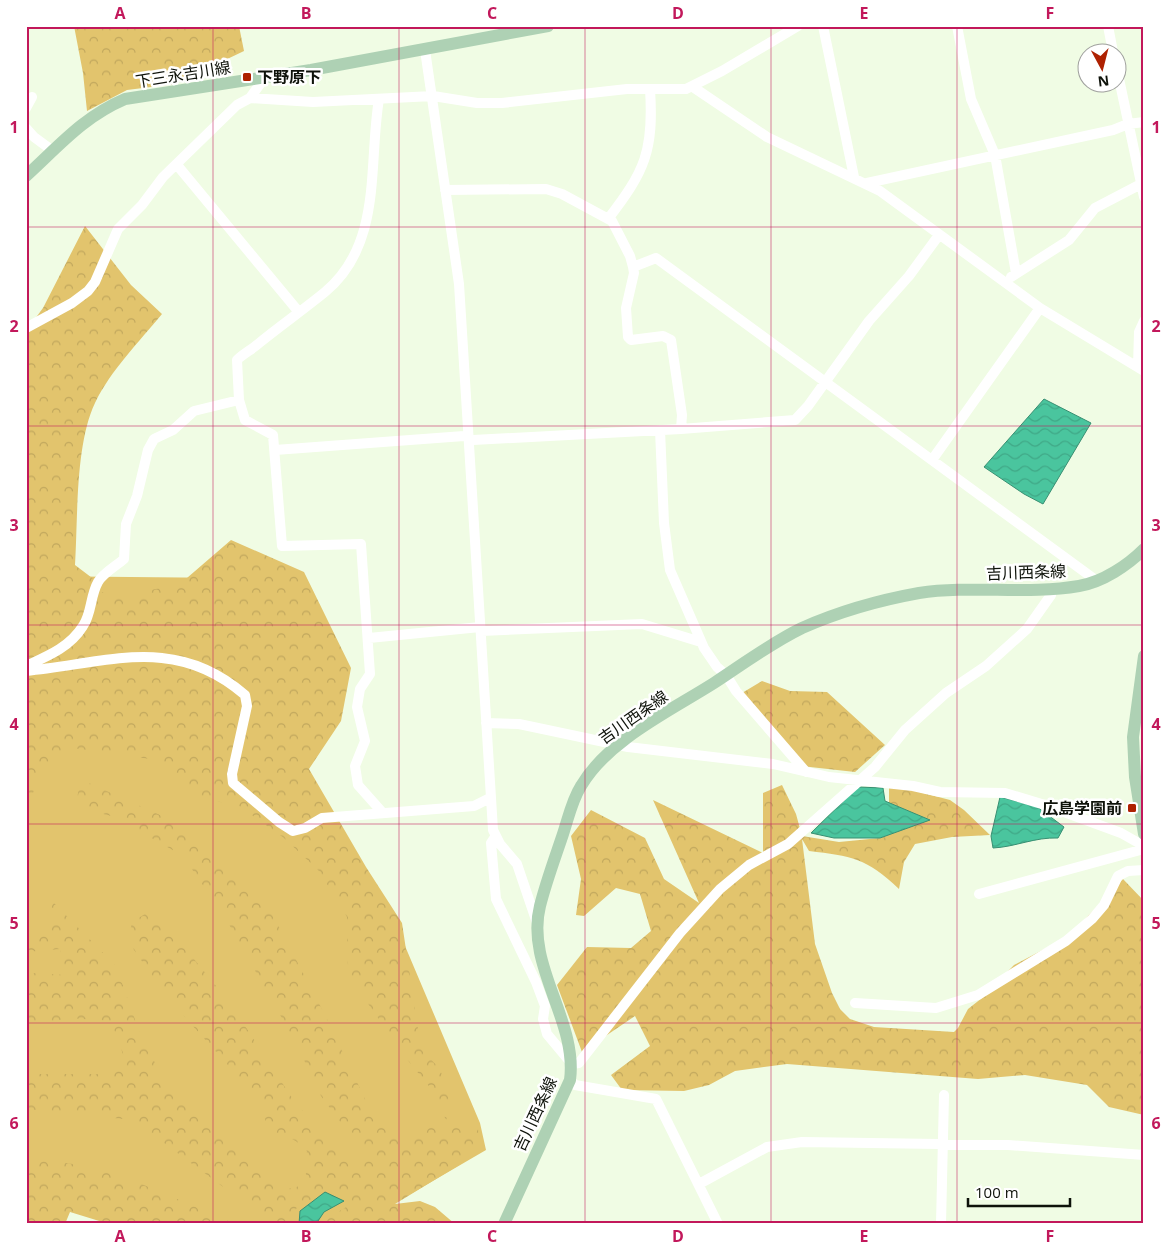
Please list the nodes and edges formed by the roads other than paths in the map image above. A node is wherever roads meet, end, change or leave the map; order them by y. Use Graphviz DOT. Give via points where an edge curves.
graph roads {
  1 [pos="548,26"];
  2 [pos="798,26"];
  3 [pos="824,26"];
  4 [pos="956,26"];
  5 [pos="1108,26"];
  6 [pos="514,29"];
  7 [pos="1111,42"];
  8 [pos="425,50"];
  9 [pos="265,77"];
  10 [pos="693,87"];
  11 [pos="650,89"];
  12 [pos="1122,92"];
  13 [pos="433,96"];
  14 [pos="32,97"];
  15 [pos="250,98"];
  16 [pos="379,99"];
  17 [pos="26,108"];
  18 [pos="1144,122"];
  19 [pos="1128,124"];
  20 [pos="26,128"];
  21 [pos="53,151"];
  22 [pos="994,155"];
  23 [pos="177,165"];
  24 [pos="28,171"];
  25 [pos="854,177"];
  26 [pos="866,182"];
  27 [pos="1140,184"];
  28 [pos="445,190"];
  29 [pos="1144,197"];
  30 [pos="608,219"];
  31 [pos="938,235"];
  32 [pos="633,267"];
  33 [pos="1016,273"];
  34 [pos="1006,282"];
  35 [pos="1040,308"];
  36 [pos="298,311"];
  37 [pos="1144,320"];
  38 [pos="26,328"];
  39 [pos="1141,369"];
  40 [pos="825,382"];
  41 [pos="239,400"];
  42 [pos="681,429"];
  43 [pos="660,430"];
  44 [pos="469,438"];
  45 [pos="275,450"];
  46 [pos="932,460"];
  47 [pos="1144,549"];
  48 [pos="1097,581"];
  49 [pos="1052,588"];
  50 [pos="480,629"];
  51 [pos="369,638"];
  52 [pos="701,642"];
  53 [pos="1144,656"];
  54 [pos="26,666"];
  55 [pos="26,671"];
  56 [pos="726,675"];
  57 [pos="486,723"];
  58 [pos="618,744"];
  59 [pos="806,772"];
  60 [pos="1139,778"];
  61 [pos="858,781"];
  62 [pos="490,798"];
  63 [pos="382,812"];
  64 [pos="1144,834"];
  65 [pos="495,837"];
  66 [pos="1144,847"];
  67 [pos="1144,870"];
  68 [pos="979,894"];
  69 [pos="537,923"];
  70 [pos="855,1003"];
  71 [pos="572,1064"];
  72 [pos="570,1080"];
  73 [pos="944,1095"];
  74 [pos="943,1144"];
  75 [pos="1144,1154"];
  76 [pos="699,1184"];
  77 [pos="504,1224"];
  78 [pos="718,1224"];
  79 [pos="941,1224"];
  1 -- 6 [label="main road, 下三永吉川線"];
  2 -- 10 [label="street"];
  3 -- 25 [label="street"];
  4 -- 22 [label="street" via="971,99"];
  5 -- 7 [label="street"];
  6 -- 8 [label="main road, 下三永吉川線"];
  8 -- 9 [label="main road, 下三永吉川線"];
  8 -- 13 [label="street"];
  9 -- 15 [label="street"];
  9 -- 21 [label="main road, 下三永吉川線" via="126,99 102,109 83,122"];
  10 -- 11 [label="street" via="686,90"];
  10 -- 25 [label="street" via="767,137"];
  11 -- 13 [label="street" via="502,103 477,103"];
  11 -- 30 [label="street" via="648,150 633,186"];
  12 -- 19 [label="street"];
  13 -- 16 [label="street"];
  13 -- 28 [label="street"];
  14 -- 17 [label="street"];
  15 -- 16 [label="street" via="313,102"];
  15 -- 23 [label="street" via="237,105"];
  16 -- 36 [label="street" via="374,128 370,207 360,243 353,258 326,291"];
  18 -- 19 [label="street"];
  19 -- 22 [label="street"];
  19 -- 27 [label="street"];
  20 -- 21 [label="street"];
  21 -- 24 [label="main road, 下三永吉川線"];
  22 -- 26 [label="street"];
  22 -- 33 [label="street"];
  23 -- 36 [label="street"];
  23 -- 38 [label="street" via="118,229 88,291"];
  25 -- 26 [label="street"];
  26 -- 31 [label="street"];
  27 -- 29 [label="street"];
  27 -- 33 [label="street" via="1096,208 1069,240"];
  28 -- 30 [label="street" via="546,188"];
  28 -- 44 [label="street" via="459,284"];
  30 -- 32 [label="street" via="612,221"];
  31 -- 34 [label="street"];
  31 -- 40 [label="street"];
  32 -- 40 [label="street" via="656,258"];
  32 -- 42 [label="street" via="626,308 628,337 630,340 663,336 671,340"];
  33 -- 34 [label="street"];
  34 -- 35 [label="street"];
  35 -- 39 [label="street"];
  35 -- 46 [label="street"];
  36 -- 41 [label="street" via="237,360"];
  37 -- 39 [label="street" via="1139,332"];
  40 -- 42 [label="street" via="795,420"];
  40 -- 46 [label="street"];
  41 -- 45 [label="street" via="245,420 273,435"];
  41 -- 54 [label="street" via="194,411 173,430 154,439 126,524 124,559 99,580 83,627 54,653"];
  42 -- 43 [label="street"];
  43 -- 44 [label="street"];
  43 -- 52 [label="street" via="664,523 670,570"];
  44 -- 45 [label="street"];
  44 -- 50 [label="street"];
  45 -- 51 [label="street" via="282,546 361,544"];
  46 -- 48 [label="street"];
  47 -- 48 [label="main road, 吉川西条線"];
  48 -- 49 [label="main road, 吉川西条線"];
  49 -- 56 [label="main road, 吉川西条線" via="955,590 890,599 804,627"];
  49 -- 61 [label="street" via="1028,629 986,666 946,693 905,730 875,767"];
  50 -- 51 [label="street"];
  50 -- 52 [label="street" via="642,624"];
  50 -- 57 [label="street"];
  51 -- 63 [label="street" via="370,674 360,689 357,707 365,741 355,766 358,785"];
  52 -- 56 [label="street"];
  53 -- 60 [label="main road" via="1133,737"];
  55 -- 63 [label="street" via="153,656 211,670 245,695 246,706 232,774 233,783 241,792 293,831 322,818"];
  56 -- 58 [label="main road, 吉川西条線"];
  56 -- 59 [label="street"];
  57 -- 58 [label="street" via="519,724"];
  57 -- 62 [label="street"];
  58 -- 59 [label="street" via="773,764"];
  58 -- 69 [label="main road, 吉川西条線" via="580,786"];
  59 -- 61 [label="street"];
  60 -- 64 [label="main road"];
  61 -- 66 [label="street" via="940,792 1005,793 1045,804 1122,834"];
  61 -- 71 [label="street" via="788,844 749,865 720,889 680,933 582,1060"];
  62 -- 63 [label="street" via="474,806"];
  62 -- 65 [label="street"];
  65 -- 69 [label="street" via="517,864"];
  65 -- 71 [label="street" via="491,843 496,899 545,1006 546,1034"];
  66 -- 68 [label="street"];
  67 -- 70 [label="street" via="1128,871 1118,876 1104,905 1092,919 1066,941 978,995 936,1008"];
  69 -- 71 [label="main road, 吉川西条線" via="541,952 565,1029"];
  71 -- 72 [label="main road, 吉川西条線"];
  72 -- 76 [label="street" via="575,1086 656,1099"];
  72 -- 77 [label="main road, 吉川西条線"];
  73 -- 74 [label="street"];
  74 -- 75 [label="street" via="1034,1146"];
  74 -- 76 [label="street" via="781,1144 744,1158"];
  74 -- 79 [label="street"];
  76 -- 78 [label="street"];
}
